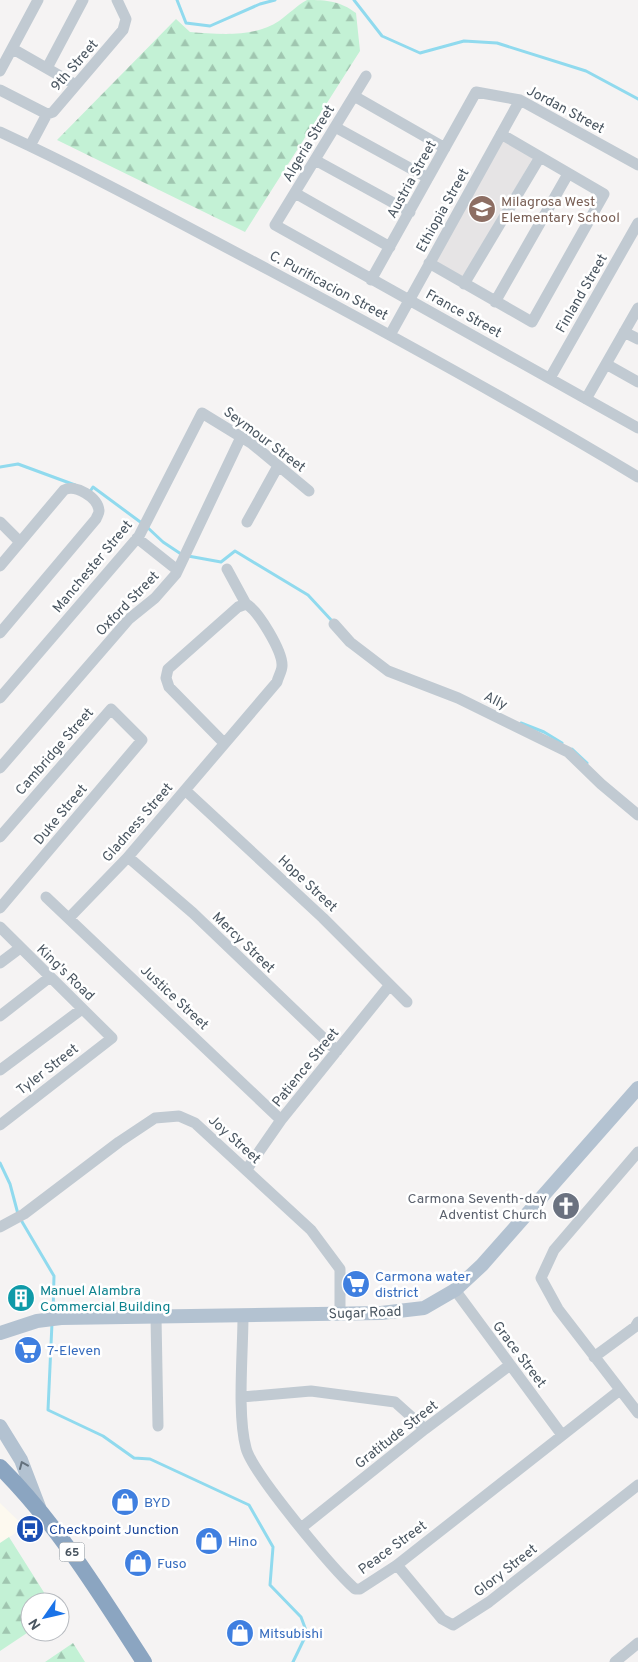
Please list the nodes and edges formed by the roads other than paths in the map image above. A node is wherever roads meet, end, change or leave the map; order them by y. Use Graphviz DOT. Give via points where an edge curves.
graph roads {
  1 [pos="38,0"];
  2 [pos="82,0"];
  3 [pos="117,0"];
  4 [pos="13,49"];
  5 [pos="46,68"];
  6 [pos="0,71"];
  7 [pos="366,76"];
  8 [pos="76,85"];
  9 [pos="0,90"];
  10 [pos="476,92"];
  11 [pos="354,96"];
  12 [pos="520,100"];
  13 [pos="47,114"];
  14 [pos="334,128"];
  15 [pos="0,132"];
  16 [pos="501,134"];
  17 [pos="30,146"];
  18 [pos="445,148"];
  19 [pos="540,157"];
  20 [pos="314,160"];
  21 [pos="638,165"];
  22 [pos="568,174"];
  23 [pos="428,178"];
  24 [pos="295,192"];
  25 [pos="410,212"];
  26 [pos="638,223"];
  27 [pos="275,225"];
  28 [pos="390,247"];
  29 [pos="429,263"];
  30 [pos="371,280"];
  31 [pos="464,284"];
  32 [pos="409,301"];
  33 [pos="495,302"];
  34 [pos="638,308"];
  35 [pos="624,332"];
  36 [pos="390,335"];
  37 [pos="638,339"];
  38 [pos="606,364"];
  39 [pos="550,378"];
  40 [pos="638,382"];
  41 [pos="586,398"];
  42 [pos="202,413"];
  43 [pos="638,428"];
  44 [pos="241,437"];
  45 [pos="278,466"];
  46 [pos="638,477"];
  47 [pos="309,491"];
  48 [pos="0,522"];
  49 [pos="247,522"];
  50 [pos="137,538"];
  51 [pos="20,542"];
  52 [pos="0,566"];
  53 [pos="176,569"];
  54 [pos="228,569"];
  55 [pos="246,604"];
  56 [pos="334,624"];
  57 [pos="0,633"];
  58 [pos="0,698"];
  59 [pos="111,708"];
  60 [pos="224,743"];
  61 [pos="0,768"];
  62 [pos="185,790"];
  63 [pos="638,815"];
  64 [pos="0,836"];
  65 [pos="128,858"];
  66 [pos="46,898"];
  67 [pos="0,908"];
  68 [pos="69,918"];
  69 [pos="0,927"];
  70 [pos="20,948"];
  71 [pos="0,963"];
  72 [pos="50,977"];
  73 [pos="389,986"];
  74 [pos="407,1002"];
  75 [pos="82,1009"];
  76 [pos="0,1016"];
  77 [pos="112,1038"];
  78 [pos="337,1051"];
  79 [pos="0,1070"];
  80 [pos="638,1088"];
  81 [pos="282,1120"];
  82 [pos="0,1125"];
  83 [pos="638,1152"];
  84 [pos="247,1169"];
  85 [pos="0,1227"];
  86 [pos="455,1290"];
  87 [pos="340,1314"];
  88 [pos="243,1316"];
  89 [pos="156,1317"];
  90 [pos="638,1322"];
  91 [pos="0,1333"];
  92 [pos="594,1357"];
  93 [pos="510,1366"];
  94 [pos="620,1390"];
  95 [pos="242,1397"];
  96 [pos="638,1413"];
  97 [pos="0,1426"];
  98 [pos="158,1426"];
  99 [pos="425,1429"];
  100 [pos="562,1435"];
  101 [pos="0,1467"];
  102 [pos="638,1485"];
  103 [pos="39,1508"];
  104 [pos="301,1528"];
  105 [pos="397,1565"];
  106 [pos="638,1643"];
  107 [pos="144,1662"];
  108 [pos="615,1662"];
  1 -- 4 [label="street"];
  2 -- 5 [label="street"];
  3 -- 8 [label="street, 9th Street" via="126,19 123,30"];
  4 -- 5 [label="street"];
  4 -- 6 [label="street"];
  5 -- 8 [label="street"];
  7 -- 11 [label="street, Algeria Street"];
  8 -- 13 [label="street, 9th Street" via="53,112"];
  9 -- 13 [label="street"];
  10 -- 12 [label="street, Jordan Street"];
  10 -- 18 [label="street, Austria Street"];
  11 -- 14 [label="street, Algeria Street"];
  11 -- 18 [label="street"];
  12 -- 16 [label="street, Ethiopia Street"];
  12 -- 21 [label="street, Jordan Street"];
  13 -- 17 [label="street, 9th Street"];
  14 -- 20 [label="street, Algeria Street"];
  14 -- 23 [label="street"];
  15 -- 17 [label="street, C. Purificacion Street"];
  16 -- 19 [label="street"];
  16 -- 29 [label="street, Ethiopia Street"];
  17 -- 36 [label="street, C. Purificacion Street"];
  18 -- 23 [label="street, Austria Street"];
  19 -- 22 [label="street"];
  19 -- 31 [label="street"];
  20 -- 24 [label="street, Algeria Street"];
  20 -- 25 [label="street"];
  22 -- 33 [label="street"];
  22 -- 33 [label="street" via="604,194 532,322"];
  23 -- 25 [label="street, Austria Street"];
  24 -- 27 [label="street, Algeria Street"];
  24 -- 28 [label="street"];
  25 -- 28 [label="street, Austria Street"];
  26 -- 39 [label="street, Finland Street"];
  27 -- 30 [label="street, France Street"];
  28 -- 30 [label="street, Austria Street"];
  29 -- 31 [label="street"];
  29 -- 32 [label="street, Ethiopia Street"];
  30 -- 32 [label="street, France Street"];
  31 -- 33 [label="street"];
  32 -- 36 [label="street, Ethiopia Street"];
  32 -- 39 [label="street, France Street"];
  34 -- 35 [label="street"];
  35 -- 37 [label="street"];
  35 -- 38 [label="street"];
  36 -- 46 [label="street, C. Purificacion Street" via="516,404"];
  38 -- 40 [label="street"];
  38 -- 41 [label="street"];
  39 -- 41 [label="street, France Street"];
  41 -- 43 [label="street, France Street"];
  42 -- 44 [label="street, Seymour Street"];
  42 -- 50 [label="street, Manchester Street"];
  44 -- 45 [label="street, Seymour Street"];
  44 -- 53 [label="street, Oxford Street"];
  45 -- 47 [label="street, Seymour Street"];
  45 -- 49 [label="street"];
  48 -- 51 [label="street"];
  50 -- 53 [label="street"];
  50 -- 58 [label="street, Manchester Street"];
  51 -- 52 [label="street"];
  51 -- 57 [label="street" via="64,490 76,488 95,503 96,519"];
  53 -- 61 [label="street, Oxford Street" via="176,574 166,586 129,619"];
  54 -- 55 [label="street, Gladness Street"];
  55 -- 60 [label="street, Gladness Street" via="255,611 275,643 282,665 277,682"];
  55 -- 60 [label="street" via="238,607 168,669 166,678 170,687"];
  56 -- 63 [label="street, Ally" via="350,642 388,671 458,698 568,752"];
  59 -- 64 [label="street, Cambridge Street"];
  59 -- 67 [label="street, Duke Street" via="142,740"];
  60 -- 62 [label="street, Gladness Street"];
  62 -- 65 [label="street, Gladness Street"];
  62 -- 73 [label="street, Hope Street" via="323,918 384,977"];
  65 -- 68 [label="street, Gladness Street"];
  65 -- 78 [label="street, Mercy Street" via="192,913"];
  66 -- 68 [label="street, Justice Street"];
  68 -- 81 [label="street, Justice Street"];
  69 -- 70 [label="street, King's Road"];
  70 -- 71 [label="street"];
  70 -- 72 [label="street, King's Road"];
  72 -- 75 [label="street, King's Road"];
  72 -- 76 [label="street"];
  73 -- 74 [label="street, Hope Street"];
  73 -- 78 [label="street, Patience Street"];
  75 -- 77 [label="street, King's Road"];
  75 -- 79 [label="street"];
  77 -- 82 [label="street, Tyler Street"];
  78 -- 81 [label="street, Patience Street"];
  80 -- 86 [label="main road, Sugar Road" via="482,1265"];
  81 -- 84 [label="street, Patience Street"];
  83 -- 92 [label="street" via="554,1250 541,1278 558,1310"];
  84 -- 85 [label="street, Joy Street" via="194,1123 179,1116 155,1118 20,1216"];
  84 -- 87 [label="street, Joy Street" via="311,1230 340,1268"];
  86 -- 87 [label="main road, Sugar Road" via="418,1309"];
  86 -- 93 [label="street, Grace Street"];
  87 -- 88 [label="main road, Sugar Road"];
  88 -- 89 [label="main road, Sugar Road"];
  88 -- 95 [label="street, Peace Street"];
  89 -- 91 [label="main road, Sugar Road" via="61,1318 38,1321"];
  89 -- 98 [label="street"];
  90 -- 92 [label="street"];
  92 -- 94 [label="street"];
  93 -- 99 [label="street, Gratitude Street"];
  93 -- 100 [label="street, Grace Street"];
  94 -- 96 [label="street"];
  94 -- 100 [label="street, Peace Street"];
  95 -- 99 [label="street" via="311,1391 396,1402"];
  95 -- 104 [label="street, Peace Street" via="246,1449 256,1468"];
  103 -- 97 [label="main road, 65, one-way" via="21,1460"];
  99 -- 104 [label="street, Gratitude Street"];
  100 -- 105 [label="street, Peace Street"];
  101 -- 103 [label="highway, 65"];
  102 -- 105 [label="street, Glory Street" via="490,1602 453,1625 442,1619"];
  103 -- 107 [label="highway, 65" via="60,1534"];
  104 -- 105 [label="street, Peace Street" via="356,1589"];
  106 -- 108 [label="street"];
}
